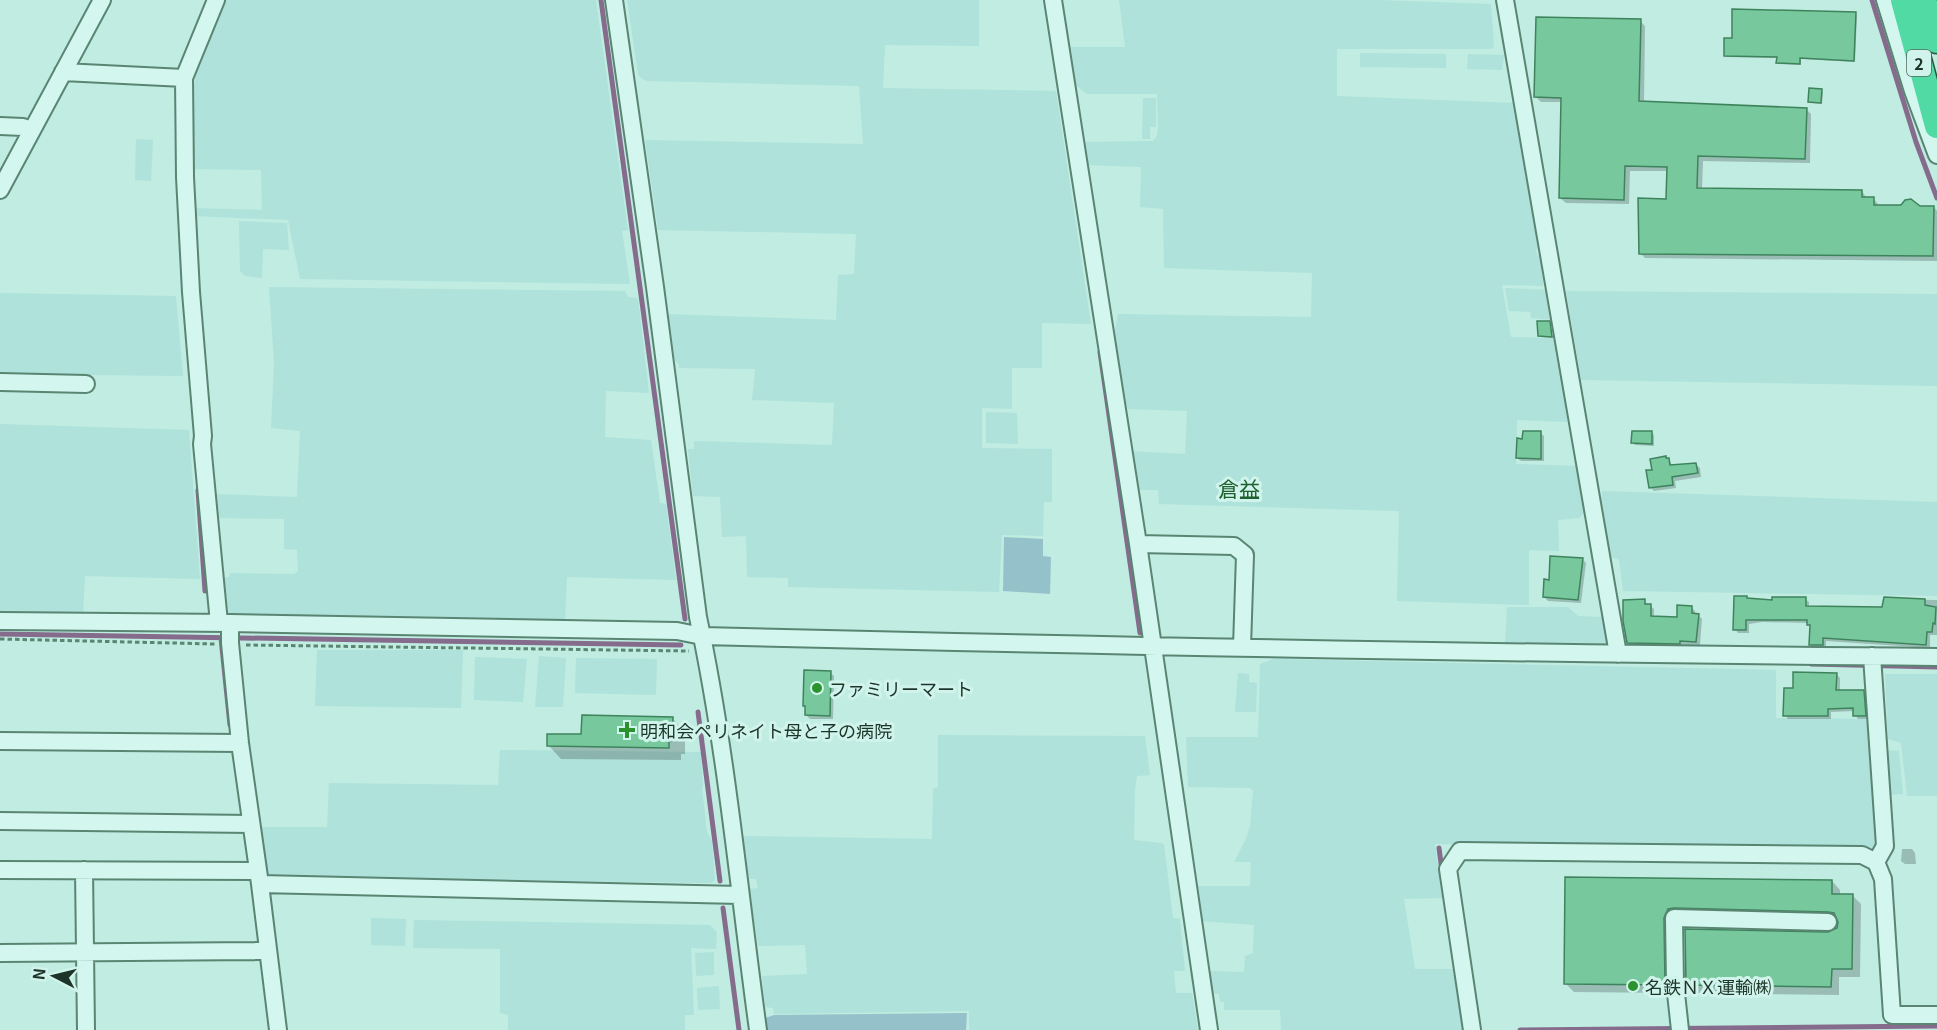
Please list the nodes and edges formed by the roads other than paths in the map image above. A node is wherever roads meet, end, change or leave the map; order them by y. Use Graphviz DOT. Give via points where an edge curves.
graph roads {
  1 [pos="102,0"];
  2 [pos="216,0"];
  3 [pos="614,0"];
  4 [pos="1053,0"];
  5 [pos="1505,0"];
  6 [pos="1885,0"];
  7 [pos="1903,0"];
  8 [pos="1924,0"];
  9 [pos="1937,41"];
  10 [pos="63,72"];
  11 [pos="184,78"];
  12 [pos="0,126"];
  13 [pos="1937,126"];
  14 [pos="28,129"];
  15 [pos="1937,155"];
  16 [pos="0,190"];
  17 [pos="0,382"];
  18 [pos="86,384"];
  19 [pos="1138,544"];
  20 [pos="0,621"];
  21 [pos="226,635"];
  22 [pos="702,636"];
  23 [pos="1242,647"];
  24 [pos="1153,650"];
  25 [pos="1618,654"];
  26 [pos="1937,657"];
  27 [pos="1872,662"];
  28 [pos="0,741"];
  29 [pos="235,743"];
  30 [pos="0,821"];
  31 [pos="246,824"];
  32 [pos="1876,862"];
  33 [pos="0,870"];
  34 [pos="84,870"];
  35 [pos="259,878"];
  36 [pos="740,895"];
  37 [pos="1828,922"];
  38 [pos="263,951"];
  39 [pos="0,953"];
  40 [pos="85,953"];
  41 [pos="1937,1015"];
  42 [pos="1679,1026"];
  43 [pos="86,1030"];
  44 [pos="278,1030"];
  45 [pos="758,1030"];
  46 [pos="1209,1030"];
  47 [pos="1472,1030"];
  1 -- 10 [label="street"];
  2 -- 11 [label="street"];
  3 -- 22 [label="street"];
  4 -- 19 [label="street"];
  5 -- 25 [label="street"];
  6 -- 15 [label="street"];
  7 -- 13 [label="highway, 2"];
  8 -- 9 [label="highway, 2"];
  10 -- 11 [label="street"];
  10 -- 14 [label="street"];
  11 -- 21 [label="street" via="185,177 202,444"];
  12 -- 14 [label="street"];
  14 -- 16 [label="street"];
  17 -- 18 [label="street"];
  19 -- 23 [label="street" via="1234,546 1245,555"];
  19 -- 24 [label="street"];
  20 -- 21 [label="street"];
  21 -- 22 [label="street" via="677,631"];
  21 -- 29 [label="street"];
  22 -- 24 [label="street"];
  22 -- 36 [label="street"];
  23 -- 24 [label="street"];
  23 -- 25 [label="street"];
  24 -- 46 [label="street"];
  25 -- 27 [label="street"];
  26 -- 27 [label="street"];
  27 -- 32 [label="street" via="1885,846"];
  28 -- 29 [label="street"];
  29 -- 31 [label="street"];
  30 -- 31 [label="street"];
  31 -- 35 [label="street"];
  32 -- 41 [label="street" via="1883,879 1892,1015"];
  32 -- 47 [label="street" via="1862,855 1460,850 1448,868"];
  33 -- 34 [label="street"];
  34 -- 35 [label="street"];
  34 -- 40 [label="street"];
  35 -- 36 [label="street"];
  35 -- 38 [label="street"];
  36 -- 45 [label="street"];
  37 -- 42 [label="street" via="1674,918"];
  38 -- 40 [label="street"];
  38 -- 44 [label="street"];
  39 -- 40 [label="street"];
  40 -- 43 [label="street"];
}
